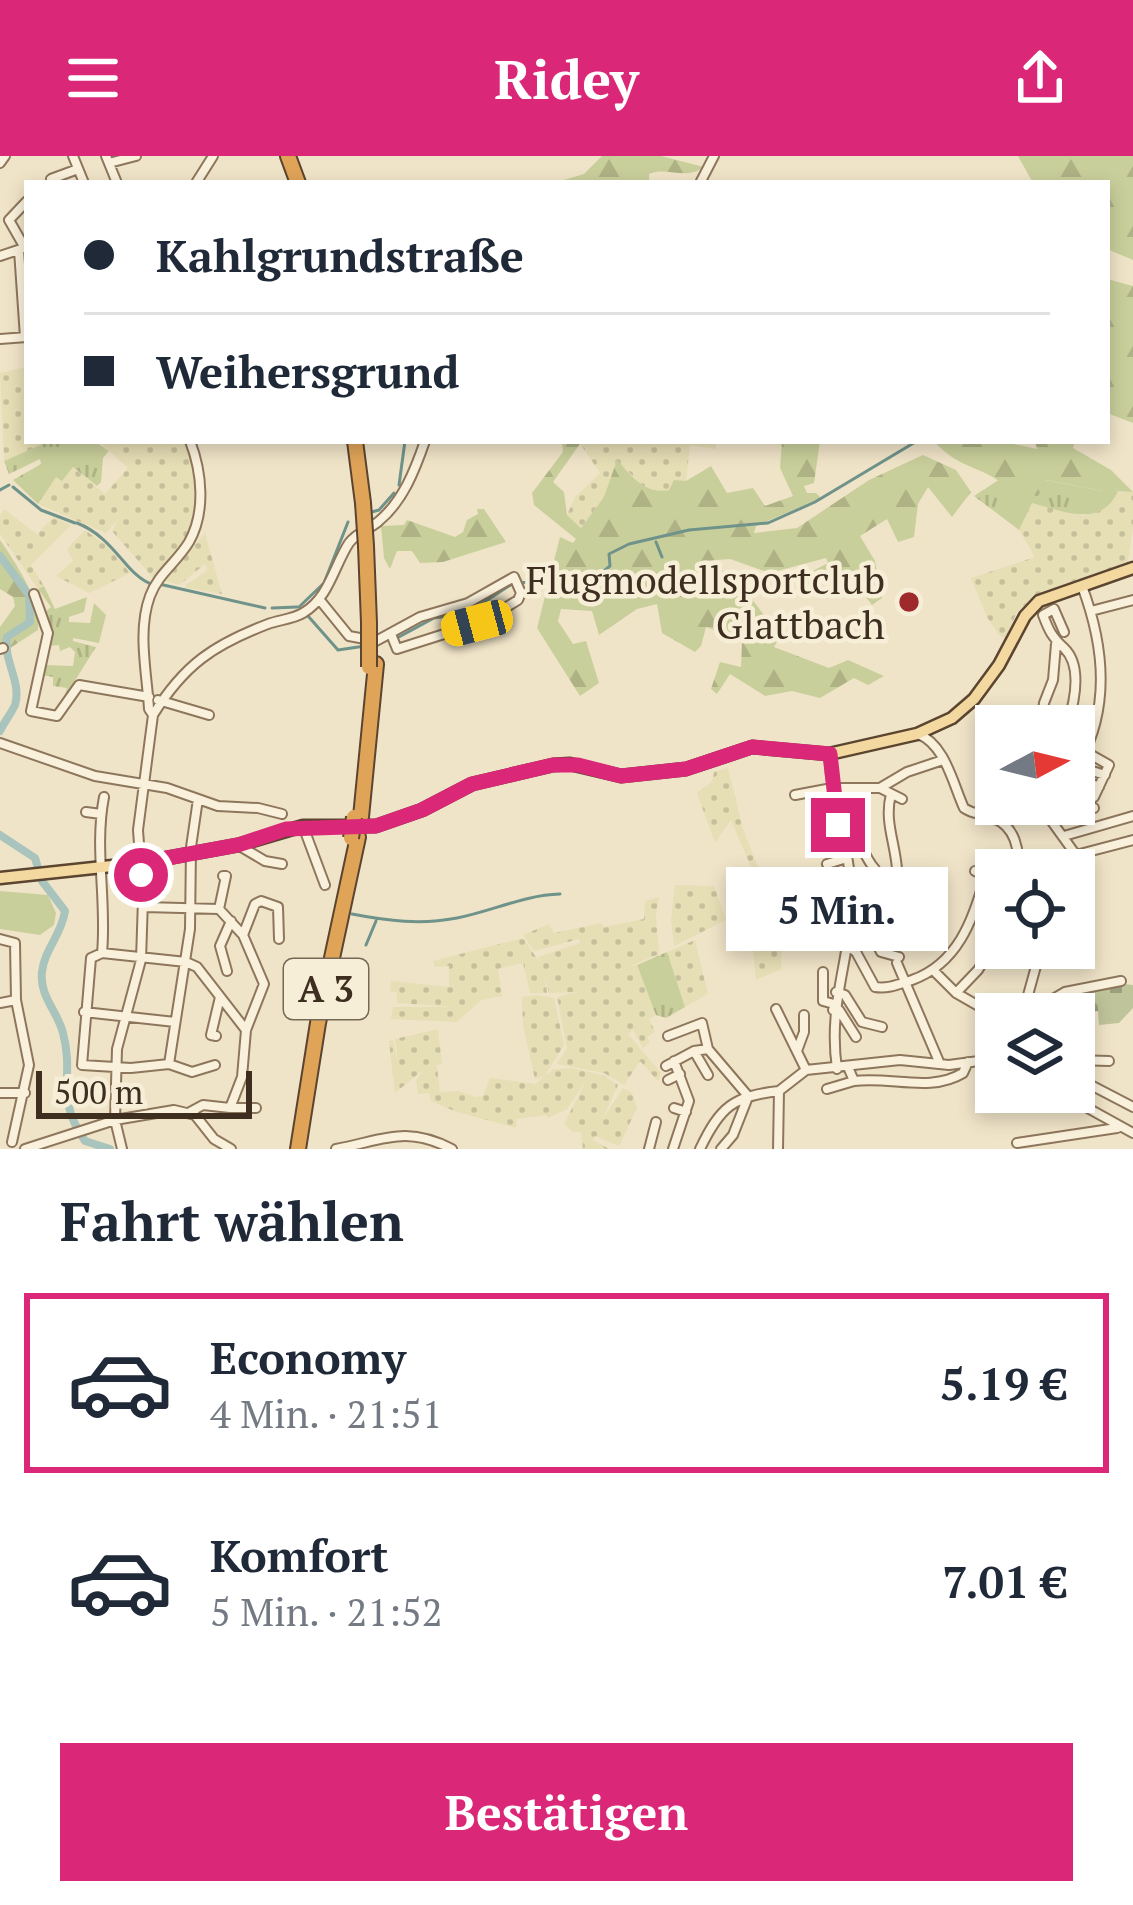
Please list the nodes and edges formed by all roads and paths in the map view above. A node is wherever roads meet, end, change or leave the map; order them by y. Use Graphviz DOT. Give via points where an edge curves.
graph roads {
  1 [pos="73,156"];
  2 [pos="136,156"];
  3 [pos="108,160"];
  4 [pos="78,169"];
  5 [pos="52,180"];
  6 [pos="83,180"];
  7 [pos="24,204"];
  8 [pos="23,248"];
  9 [pos="0,256"];
  10 [pos="191,444"];
  11 [pos="359,444"];
  12 [pos="423,444"];
  13 [pos="1133,568"];
  14 [pos="1082,585"];
  15 [pos="34,594"];
  16 [pos="319,599"];
  17 [pos="1133,600"];
  18 [pos="1091,611"];
  19 [pos="1064,632"];
  20 [pos="391,634"];
  21 [pos="1056,644"];
  22 [pos="149,698"];
  23 [pos="162,700"];
  24 [pos="1044,705"];
  25 [pos="1070,705"];
  26 [pos="153,715"];
  27 [pos="208,715"];
  28 [pos="1095,722"];
  29 [pos="917,734"];
  30 [pos="3,744"];
  31 [pos="830,754"];
  32 [pos="1095,756"];
  33 [pos="940,761"];
  34 [pos="1095,772"];
  35 [pos="1105,775"];
  36 [pos="143,782"];
  37 [pos="832,788"];
  38 [pos="880,788"];
  39 [pos="1095,790"];
  40 [pos="891,794"];
  41 [pos="795,795"];
  42 [pos="104,797"];
  43 [pos="902,799"];
  44 [pos="198,800"];
  45 [pos="86,812"];
  46 [pos="835,813"];
  47 [pos="101,814"];
  48 [pos="282,814"];
  49 [pos="860,815"];
  50 [pos="847,816"];
  51 [pos="1133,816"];
  52 [pos="838,825"];
  53 [pos="1058,825"];
  54 [pos="303,826"];
  55 [pos="821,829"];
  56 [pos="1064,836"];
  57 [pos="1133,840"];
  58 [pos="238,845"];
  59 [pos="1019,849"];
  60 [pos="1072,849"];
  61 [pos="1095,851"];
  62 [pos="191,854"];
  63 [pos="848,858"];
  64 [pos="140,863"];
  65 [pos="282,864"];
  66 [pos="826,864"];
  67 [pos="101,868"];
  68 [pos="875,869"];
  69 [pos="227,876"];
  70 [pos="0,878"];
  71 [pos="850,884"];
  72 [pos="325,885"];
  73 [pos="975,890"];
  74 [pos="143,907"];
  75 [pos="192,908"];
  76 [pos="219,909"];
  77 [pos="894,909"];
  78 [pos="850,916"];
  79 [pos="231,921"];
  80 [pos="894,926"];
  81 [pos="242,935"];
  82 [pos="0,939"];
  83 [pos="279,939"];
  84 [pos="846,944"];
  85 [pos="102,953"];
  86 [pos="141,960"];
  87 [pos="186,962"];
  88 [pos="978,969"];
  89 [pos="226,971"];
  90 [pos="935,971"];
  91 [pos="823,972"];
  92 [pos="1121,981"];
  93 [pos="903,982"];
  94 [pos="836,992"];
  95 [pos="956,993"];
  96 [pos="1064,993"];
  97 [pos="220,998"];
  98 [pos="16,1000"];
  99 [pos="975,1002"];
  100 [pos="0,1003"];
  101 [pos="834,1007"];
  102 [pos="776,1009"];
  103 [pos="84,1012"];
  104 [pos="125,1015"];
  105 [pos="804,1015"];
  106 [pos="176,1022"];
  107 [pos="882,1027"];
  108 [pos="246,1030"];
  109 [pos="216,1036"];
  110 [pos="668,1036"];
  111 [pos="856,1037"];
  112 [pos="708,1049"];
  113 [pos="694,1051"];
  114 [pos="796,1051"];
  115 [pos="1095,1061"];
  116 [pos="1109,1061"];
  117 [pos="968,1062"];
  118 [pos="975,1063"];
  119 [pos="169,1064"];
  120 [pos="215,1064"];
  121 [pos="919,1064"];
  122 [pos="940,1065"];
  123 [pos="848,1066"];
  124 [pos="116,1068"];
  125 [pos="806,1070"];
  126 [pos="837,1070"];
  127 [pos="680,1073"];
  128 [pos="708,1075"];
  129 [pos="668,1081"];
  130 [pos="854,1081"];
  131 [pos="919,1083"];
  132 [pos="1095,1087"];
  133 [pos="827,1089"];
  134 [pos="779,1091"];
  135 [pos="0,1093"];
  136 [pos="25,1093"];
  137 [pos="748,1096"];
  138 [pos="1133,1107"];
  139 [pos="230,1108"];
  140 [pos="256,1108"];
  141 [pos="674,1108"];
  142 [pos="190,1112"];
  143 [pos="686,1112"];
  144 [pos="1095,1113"];
  145 [pos="115,1120"];
  146 [pos="656,1122"];
  147 [pos="1118,1127"];
  148 [pos="1133,1133"];
  149 [pos="706,1136"];
  150 [pos="0,1142"];
  151 [pos="1017,1143"];
  152 [pos="295,1145"];
  153 [pos="18,1147"];
  154 [pos="122,1149"];
  155 [pos="231,1149"];
  156 [pos="336,1149"];
  157 [pos="452,1149"];
  158 [pos="649,1149"];
  159 [pos="673,1149"];
  160 [pos="700,1149"];
  161 [pos="721,1149"];
  162 [pos="778,1149"];
  1 -- 4 [label="street"];
  2 -- 3 [label="street"];
  4 -- 5 [label="street"];
  4 -- 6 [label="street"];
  7 -- 8 [label="street" via="9,220"];
  8 -- 9 [label="street"];
  10 -- 22 [label="street" via="199,505 189,542 148,603"];
  11 -- 152 [label="highway, A 3, bridge" via="372,666 358,817"];
  12 -- 16 [label="street" via="413,476 377,523 352,540"];
  13 -- 14 [label="main road"];
  14 -- 18 [label="street"];
  14 -- 29 [label="main road" via="1039,601 974,699"];
  15 -- 22 [label="street" via="48,633 31,711 57,716 79,685"];
  16 -- 20 [label="street" via="349,636"];
  16 -- 23 [label="street" via="302,614 210,651"];
  17 -- 18 [label="street"];
  18 -- 28 [label="street"];
  19 -- 21 [label="street" via="1054,608 1043,615"];
  20 -- 20 [label="street" via="514,577 517,583 520,597 482,622 397,650"];
  21 -- 24 [label="street"];
  21 -- 25 [label="street" via="1066,650 1074,678"];
  22 -- 23 [label="street"];
  22 -- 26 [label="street"];
  23 -- 26 [label="street"];
  23 -- 27 [label="street"];
  26 -- 36 [label="street"];
  29 -- 31 [label="main road"];
  29 -- 33 [label="street" via="932,742"];
  30 -- 36 [label="street" via="95,776"];
  31 -- 37 [label="street"];
  31 -- 54 [label="main road" via="752,747 686,769 621,776 553,765 472,784 390,823"];
  32 -- 35 [label="street" via="1108,763"];
  33 -- 38 [label="street"];
  33 -- 59 [label="street" via="964,808 993,817"];
  34 -- 35 [label="street"];
  35 -- 39 [label="street"];
  36 -- 44 [label="street"];
  36 -- 64 [label="street"];
  37 -- 38 [label="street"];
  37 -- 41 [label="street"];
  37 -- 46 [label="street"];
  38 -- 40 [label="street"];
  40 -- 43 [label="street"];
  40 -- 77 [label="street"];
  42 -- 47 [label="street"];
  44 -- 48 [label="street"];
  44 -- 62 [label="street"];
  45 -- 47 [label="street"];
  46 -- 50 [label="street"];
  46 -- 52 [label="street"];
  47 -- 67 [label="street"];
  49 -- 50 [label="street"];
  50 -- 68 [label="street"];
  51 -- 56 [label="street"];
  52 -- 55 [label="street"];
  52 -- 63 [label="street"];
  53 -- 56 [label="street"];
  54 -- 58 [label="main road"];
  54 -- 72 [label="street"];
  56 -- 60 [label="street"];
  57 -- 61 [label="street"];
  58 -- 62 [label="main road"];
  58 -- 65 [label="street"];
  62 -- 64 [label="main road"];
  62 -- 75 [label="street"];
  63 -- 66 [label="street"];
  63 -- 71 [label="street"];
  64 -- 67 [label="main road"];
  64 -- 74 [label="street"];
  67 -- 70 [label="main road"];
  67 -- 85 [label="street"];
  69 -- 76 [label="street"];
  71 -- 77 [label="street"];
  71 -- 78 [label="street"];
  73 -- 90 [label="street" via="963,930"];
  74 -- 75 [label="street"];
  74 -- 86 [label="street"];
  75 -- 76 [label="street"];
  75 -- 87 [label="street"];
  76 -- 79 [label="street"];
  77 -- 80 [label="street"];
  78 -- 84 [label="street"];
  78 -- 93 [label="street" via="868,926 880,952 898,960"];
  79 -- 81 [label="street"];
  79 -- 89 [label="street" via="220,949"];
  81 -- 83 [label="street" via="261,901 278,907"];
  81 -- 108 [label="street" via="264,984"];
  82 -- 98 [label="street" via="16,947"];
  84 -- 93 [label="street" via="875,987"];
  84 -- 94 [label="street"];
  85 -- 86 [label="street"];
  85 -- 103 [label="street" via="91,958"];
  86 -- 87 [label="street"];
  86 -- 104 [label="street"];
  87 -- 97 [label="street"];
  87 -- 106 [label="street"];
  88 -- 95 [label="street"];
  90 -- 93 [label="street"];
  90 -- 95 [label="street"];
  91 -- 101 [label="street" via="823,1001"];
  92 -- 96 [label="street"];
  93 -- 122 [label="street"];
  94 -- 101 [label="street"];
  94 -- 107 [label="street" via="862,1022"];
  95 -- 99 [label="street"];
  97 -- 108 [label="street"];
  97 -- 109 [label="street"];
  98 -- 100 [label="street"];
  98 -- 136 [label="street"];
  101 -- 111 [label="street"];
  101 -- 126 [label="street"];
  102 -- 114 [label="street"];
  103 -- 104 [label="street"];
  103 -- 124 [label="street" via="82,1066"];
  104 -- 106 [label="street"];
  104 -- 124 [label="street"];
  105 -- 114 [label="street"];
  106 -- 119 [label="street"];
  108 -- 139 [label="street"];
  110 -- 112 [label="street" via="702,1023"];
  112 -- 113 [label="street"];
  112 -- 137 [label="street"];
  113 -- 127 [label="street" via="670,1064"];
  113 -- 128 [label="street"];
  114 -- 125 [label="street"];
  115 -- 116 [label="street"];
  117 -- 118 [label="street"];
  117 -- 122 [label="street"];
  117 -- 131 [label="street" via="939,1085"];
  119 -- 120 [label="street" via="192,1072"];
  119 -- 124 [label="street"];
  121 -- 122 [label="street"];
  121 -- 123 [label="street"];
  121 -- 131 [label="street"];
  123 -- 126 [label="street"];
  123 -- 130 [label="street"];
  124 -- 145 [label="street"];
  125 -- 126 [label="street"];
  125 -- 134 [label="street"];
  127 -- 129 [label="street"];
  127 -- 143 [label="street"];
  130 -- 131 [label="street"];
  130 -- 133 [label="street"];
  132 -- 138 [label="street"];
  134 -- 137 [label="street"];
  134 -- 162 [label="street"];
  135 -- 136 [label="street"];
  136 -- 153 [label="street"];
  137 -- 149 [label="street" via="722,1109"];
  137 -- 161 [label="street"];
  139 -- 140 [label="street"];
  139 -- 142 [label="street"];
  141 -- 143 [label="street"];
  142 -- 145 [label="street"];
  142 -- 155 [label="street"];
  143 -- 159 [label="street"];
  144 -- 147 [label="street"];
  145 -- 153 [label="street"];
  145 -- 154 [label="street"];
  146 -- 158 [label="street"];
  147 -- 148 [label="street"];
  147 -- 151 [label="street"];
  149 -- 160 [label="street"];
  149 -- 161 [label="street"];
  150 -- 153 [label="street"];
  156 -- 157 [label="street" via="404,1134"];
}
